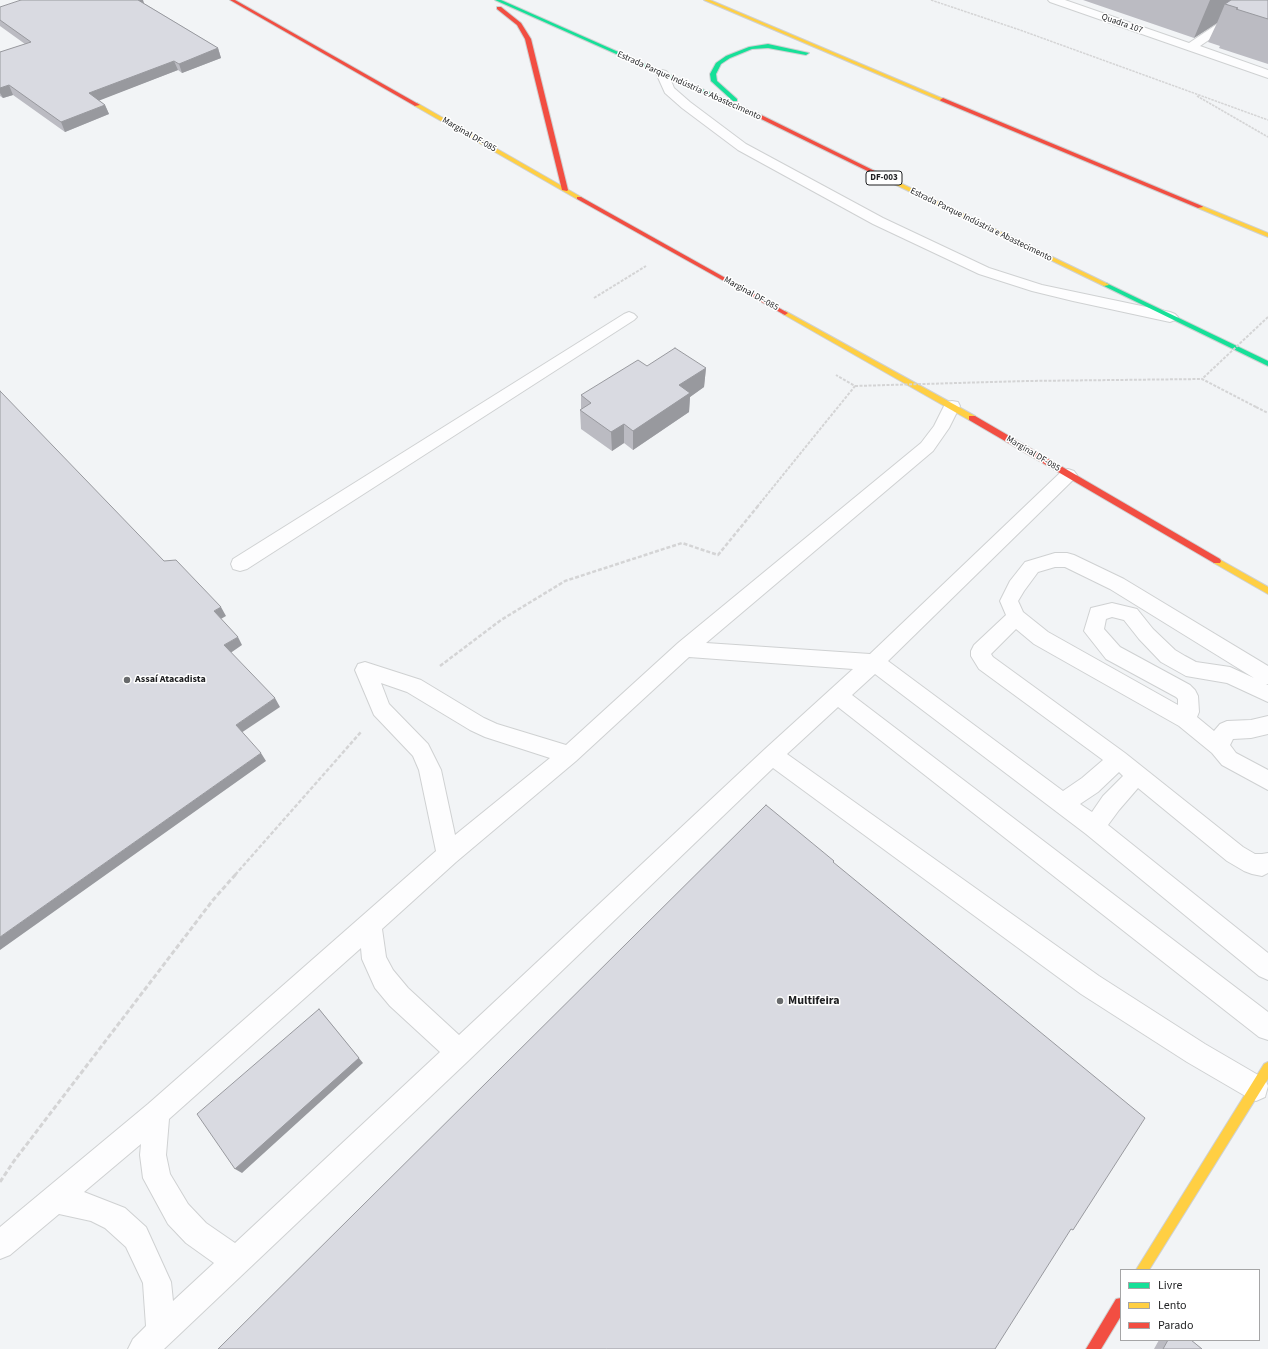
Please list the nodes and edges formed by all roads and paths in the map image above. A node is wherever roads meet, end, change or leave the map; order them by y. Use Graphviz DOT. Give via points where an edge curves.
graph roads {
  1 [pos="232,0"];
  2 [pos="489,0"];
  3 [pos="496,0"];
  4 [pos="706,0"];
  5 [pos="931,0"];
  6 [pos="1054,0"];
  7 [pos="1261,0"];
  8 [pos="1244,12"];
  9 [pos="1256,16"];
  10 [pos="1191,47"];
  11 [pos="860,66"];
  12 [pos="662,73"];
  13 [pos="1268,74"];
  14 [pos="1189,92"];
  15 [pos="746,110"];
  16 [pos="1268,120"];
  17 [pos="1268,136"];
  18 [pos="565,190"];
  19 [pos="1268,235"];
  20 [pos="652,269"];
  21 [pos="594,298"];
  22 [pos="1170,317"];
  23 [pos="1268,317"];
  24 [pos="629,318"];
  25 [pos="1268,364"];
  26 [pos="1202,380"];
  27 [pos="952,406"];
  28 [pos="1268,414"];
  29 [pos="1068,475"];
  30 [pos="240,564"];
  31 [pos="1268,591"];
  32 [pos="1016,617"];
  33 [pos="1186,626"];
  34 [pos="685,649"];
  35 [pos="1165,652"];
  36 [pos="1236,656"];
  37 [pos="874,662"];
  38 [pos="1230,675"];
  39 [pos="1268,676"];
  40 [pos="414,686"];
  41 [pos="1268,694"];
  42 [pos="837,695"];
  43 [pos="381,709"];
  44 [pos="1186,720"];
  45 [pos="1268,725"];
  46 [pos="1219,747"];
  47 [pos="569,755"];
  48 [pos="772,755"];
  49 [pos="1118,760"];
  50 [pos="1137,775"];
  51 [pos="1268,781"];
  52 [pos="1064,804"];
  53 [pos="1094,827"];
  54 [pos="448,855"];
  55 [pos="1268,863"];
  56 [pos="369,924"];
  57 [pos="1268,968"];
  58 [pos="1268,1028"];
  59 [pos="459,1052"];
  60 [pos="1268,1068"];
  61 [pos="1256,1088"];
  62 [pos="157,1113"];
  63 [pos="0,1182"];
  64 [pos="55,1199"];
  65 [pos="0,1245"];
  66 [pos="236,1262"];
  67 [pos="1143,1269"];
  68 [pos="1120,1306"];
  69 [pos="152,1340"];
  70 [pos="1093,1349"];
  1 -- 18 [label="main road, Marginal DF-085"];
  2 -- 18 [label="main road" via="519,24 528,40"];
  3 -- 12 [label="main road, Estrada Parque Indústria e Abastecimento / DF-003"];
  4 -- 11 [label="main road"];
  5 -- 14 [label="path"];
  6 -- 10 [label="street, Quadra 107"];
  7 -- 8 [label="street"];
  8 -- 9 [label="street"];
  8 -- 10 [label="street"];
  10 -- 13 [label="street, Quadra 107"];
  11 -- 15 [label="main road" via="768,46 737,52 719,63 713,74 714,80"];
  11 -- 19 [label="main road"];
  12 -- 15 [label="main road, Estrada Parque Indústria e Abastecimento / DF-003"];
  12 -- 22 [label="lane" via="669,90 742,147 878,221 984,271 1073,297"];
  14 -- 16 [label="path"];
  14 -- 17 [label="path"];
  15 -- 22 [label="main road, Estrada Parque Indústria e Abastecimento / DF-003"];
  18 -- 27 [label="main road, Marginal DF-085"];
  20 -- 21 [label="path" via="646,266"];
  22 -- 25 [label="main road, Estrada Parque Indústria e Abastecimento / DF-003"];
  23 -- 26 [label="path, bridge"];
  24 -- 30 [label="lane"];
  26 -- 28 [label="path, bridge"];
  26 -- 40 [label="path, bridge" via="1026,381 855,386 718,555 682,543 565,582 501,620"];
  27 -- 29 [label="main road, Marginal DF-085"];
  27 -- 34 [label="lane" via="941,428 927,447"];
  29 -- 31 [label="main road, Marginal DF-085"];
  29 -- 37 [label="lane"];
  32 -- 33 [label="lane" via="1008,602 1032,567 1055,560 1067,560 1116,584"];
  32 -- 44 [label="lane" via="1047,642"];
  32 -- 49 [label="lane" via="981,651 981,656 986,663"];
  33 -- 35 [label="lane"];
  33 -- 36 [label="lane"];
  34 -- 37 [label="lane"];
  34 -- 47 [label="lane"];
  35 -- 38 [label="lane" via="1194,670"];
  35 -- 44 [label="lane" via="1130,614 1112,610 1098,613 1094,631 1113,652 1188,696 1189,712"];
  36 -- 38 [label="lane"];
  36 -- 39 [label="lane"];
  37 -- 42 [label="lane"];
  37 -- 52 [label="lane"];
  38 -- 41 [label="lane"];
  40 -- 43 [label="lane" via="365,670"];
  40 -- 47 [label="lane" via="492,731"];
  42 -- 48 [label="lane"];
  42 -- 58 [label="lane"];
  43 -- 54 [label="lane" via="421,750 430,770"];
  43 -- 63 [label="path" via="213,900"];
  44 -- 46 [label="lane"];
  45 -- 46 [label="lane" via="1227,730 1221,738"];
  46 -- 51 [label="lane" via="1229,759"];
  47 -- 54 [label="lane"];
  48 -- 59 [label="lane"];
  48 -- 61 [label="lane" via="1090,985"];
  49 -- 50 [label="lane"];
  49 -- 52 [label="lane"];
  50 -- 53 [label="lane" via="1111,803"];
  50 -- 55 [label="lane" via="1235,854 1252,864 1262,866"];
  52 -- 53 [label="lane"];
  53 -- 57 [label="lane"];
  54 -- 56 [label="lane"];
  56 -- 59 [label="lane" via="374,959 384,979 399,997"];
  56 -- 62 [label="lane"];
  59 -- 66 [label="lane"];
  60 -- 61 [label="main road"];
  61 -- 67 [label="main road"];
  62 -- 64 [label="lane"];
  62 -- 66 [label="lane" via="152,1155 157,1178 178,1214 196,1233"];
  64 -- 65 [label="lane"];
  64 -- 69 [label="lane" via="92,1208 115,1218 136,1237 157,1282"];
  66 -- 69 [label="lane"];
  68 -- 70 [label="main road"];
}
